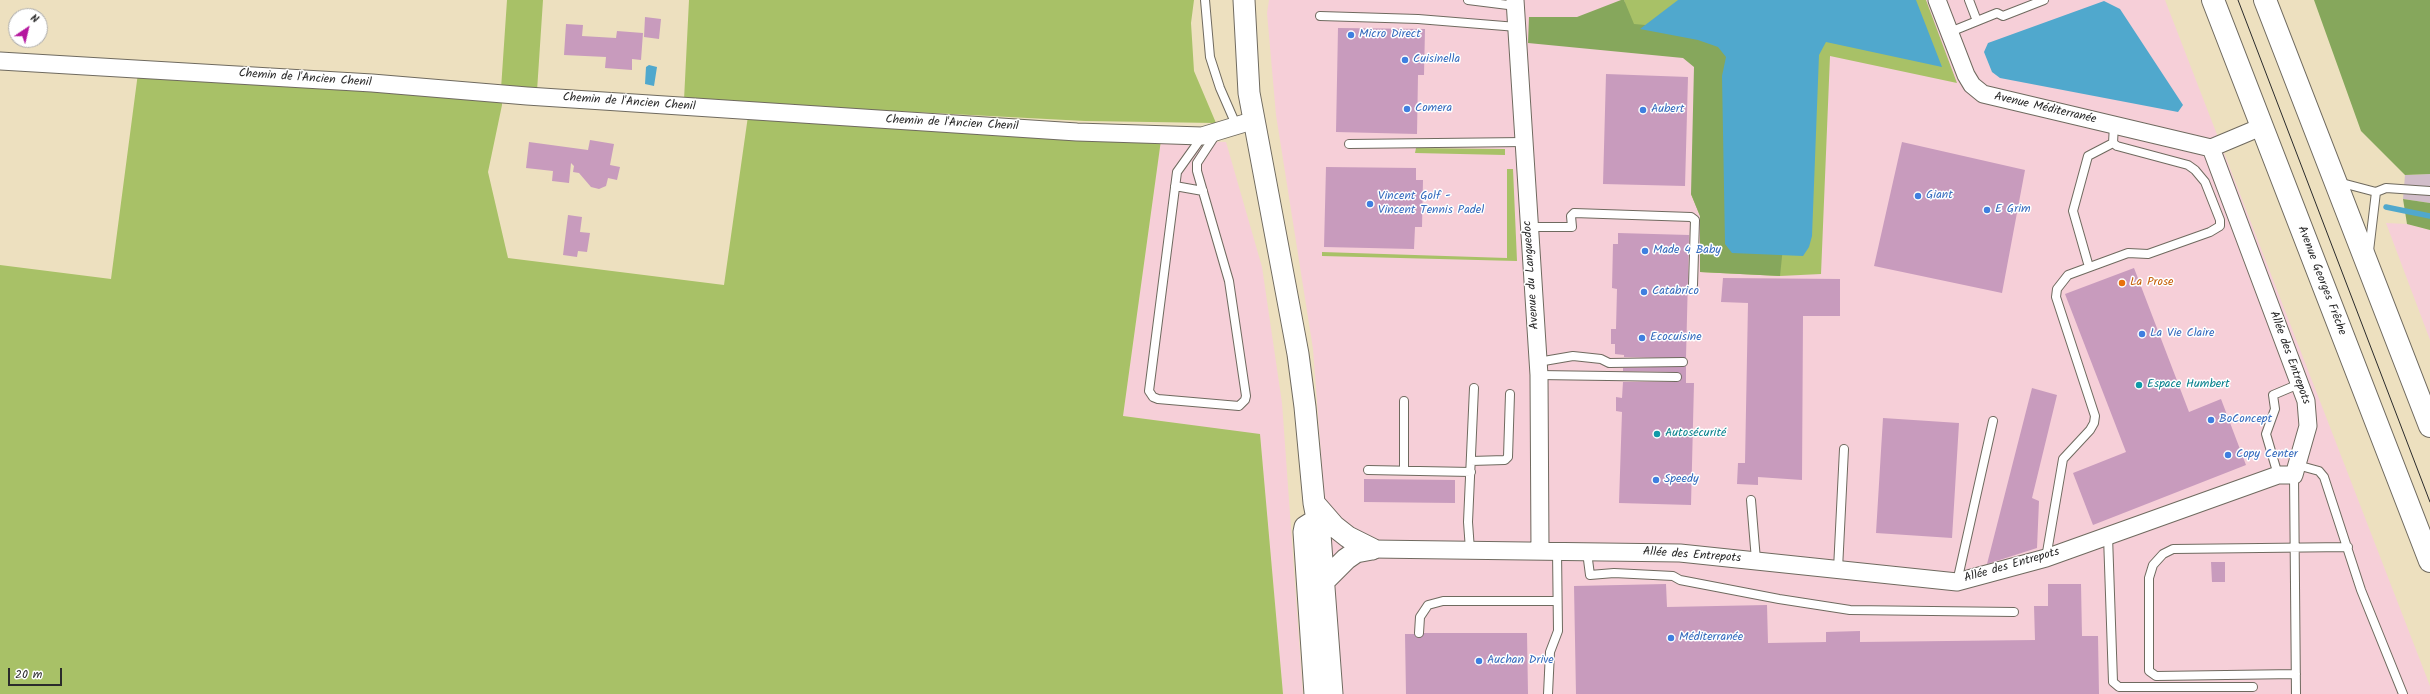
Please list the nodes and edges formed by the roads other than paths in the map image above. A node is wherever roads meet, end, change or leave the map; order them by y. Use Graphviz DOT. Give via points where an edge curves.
graph roads {
  1 [pos="1205,0"];
  2 [pos="1244,0"];
  3 [pos="1468,0"];
  4 [pos="1937,0"];
  5 [pos="1969,0"];
  6 [pos="2044,0"];
  7 [pos="2212,0"];
  8 [pos="2265,0"];
  9 [pos="1516,3"];
  10 [pos="1320,16"];
  11 [pos="1977,21"];
  12 [pos="1517,28"];
  13 [pos="1950,32"];
  14 [pos="0,61"];
  15 [pos="1246,124"];
  16 [pos="2114,124"];
  17 [pos="2261,127"];
  18 [pos="1209,135"];
  19 [pos="1524,142"];
  20 [pos="2113,143"];
  21 [pos="1348,144"];
  22 [pos="2211,148"];
  23 [pos="2335,181"];
  24 [pos="1175,186"];
  25 [pos="1203,191"];
  26 [pos="2430,191"];
  27 [pos="2376,192"];
  28 [pos="1529,227"];
  29 [pos="2367,265"];
  30 [pos="2089,267"];
  31 [pos="1693,285"];
  32 [pos="1682,362"];
  33 [pos="1538,368"];
  34 [pos="1677,377"];
  35 [pos="2299,384"];
  36 [pos="1474,388"];
  37 [pos="1510,394"];
  38 [pos="1404,401"];
  39 [pos="1994,422"];
  40 [pos="2430,426"];
  41 [pos="1844,449"];
  42 [pos="1471,461"];
  43 [pos="1368,470"];
  44 [pos="1404,470"];
  45 [pos="1471,472"];
  46 [pos="2290,472"];
  47 [pos="1751,500"];
  48 [pos="1317,519"];
  49 [pos="2108,536"];
  50 [pos="2294,547"];
  51 [pos="2348,547"];
  52 [pos="1364,550"];
  53 [pos="1470,550"];
  54 [pos="1549,551"];
  55 [pos="1587,552"];
  56 [pos="2046,558"];
  57 [pos="1756,560"];
  58 [pos="2430,561"];
  59 [pos="1838,569"];
  60 [pos="1323,582"];
  61 [pos="1957,582"];
  62 [pos="1558,601"];
  63 [pos="2014,612"];
  64 [pos="1419,633"];
  65 [pos="2296,674"];
  66 [pos="2253,687"];
  67 [pos="1315,694"];
  68 [pos="1332,694"];
  69 [pos="1548,694"];
  70 [pos="2296,694"];
  71 [pos="2403,694"];
  1 -- 15 [label="lane" via="1210,57 1220,88"];
  2 -- 15 [label="street"];
  3 -- 9 [label="lane"];
  4 -- 13 [label="street, Avenue Méditerranée"];
  5 -- 11 [label="lane"];
  6 -- 11 [label="lane" via="2003,16 1997,13"];
  7 -- 17 [label="main road, Avenue Georges Frêche"];
  8 -- 23 [label="main road"];
  9 -- 12 [label="street, Avenue du Languedoc"];
  10 -- 12 [label="lane" via="1418,19"];
  11 -- 13 [label="lane"];
  12 -- 19 [label="street, Avenue du Languedoc"];
  13 -- 16 [label="street, Avenue Méditerranée" via="1972,85 1983,94"];
  14 -- 18 [label="street, Chemin de l'Ancien Chenil" via="372,83 527,96 1077,132"];
  15 -- 18 [label="street, Chemin de l'Ancien Chenil"];
  15 -- 48 [label="street" via="1298,354"];
  16 -- 20 [label="lane"];
  16 -- 22 [label="street, Avenue Méditerranée"];
  17 -- 22 [label="street"];
  17 -- 58 [label="main road, Avenue Georges Frêche"];
  18 -- 24 [label="lane" via="1178,168"];
  18 -- 25 [label="lane" via="1197,163"];
  19 -- 21 [label="lane"];
  19 -- 28 [label="street, Avenue du Languedoc"];
  20 -- 30 [label="lane" via="2088,156 2073,211"];
  20 -- 30 [label="lane" via="2188,165 2195,170 2205,182 2220,226 2148,254 2128,253"];
  22 -- 35 [label="street, Allée des Entrepots"];
  23 -- 27 [label="lane"];
  23 -- 29 [label="main road"];
  24 -- 25 [label="lane"];
  24 -- 25 [label="lane" via="1149,391 1158,399 1239,406 1246,396 1229,281"];
  26 -- 27 [label="lane" via="2386,188"];
  27 -- 29 [label="lane"];
  28 -- 31 [label="lane" via="1572,227 1571,216 1574,212 1691,217 1694,220"];
  28 -- 33 [label="street, Avenue du Languedoc"];
  29 -- 40 [label="main road"];
  30 -- 56 [label="lane" via="2068,275 2057,289 2056,297 2095,416 2090,430 2063,459"];
  32 -- 33 [label="lane" via="1609,363 1601,359 1574,356"];
  33 -- 34 [label="lane"];
  33 -- 54 [label="street, Avenue du Languedoc"];
  35 -- 46 [label="street, Allée des Entrepots" via="2306,401 2308,426"];
  35 -- 46 [label="lane" via="2274,395 2275,409 2266,434"];
  36 -- 42 [label="lane"];
  37 -- 42 [label="lane" via="1508,457 1505,460"];
  38 -- 44 [label="lane"];
  39 -- 61 [label="lane"];
  41 -- 59 [label="lane"];
  42 -- 45 [label="lane"];
  43 -- 44 [label="lane"];
  44 -- 45 [label="lane"];
  45 -- 53 [label="lane" via="1468,522"];
  46 -- 49 [label="street, Allée des Entrepots"];
  46 -- 50 [label="lane"];
  46 -- 51 [label="lane" via="2319,471 2324,477"];
  47 -- 57 [label="lane"];
  48 -- 52 [label="street" via="1334,526"];
  48 -- 52 [label="street" via="1344,549"];
  48 -- 60 [label="street"];
  48 -- 67 [label="street" via="1305,528 1304,532"];
  49 -- 56 [label="street, Allée des Entrepots"];
  49 -- 66 [label="lane" via="2113,682 2119,687"];
  50 -- 51 [label="lane"];
  50 -- 65 [label="lane"];
  50 -- 65 [label="lane" via="2173,549 2163,554 2153,565 2149,578 2150,671 2156,676"];
  51 -- 71 [label="lane"];
  52 -- 53 [label="street, Allée des Entrepots"];
  52 -- 60 [label="street" via="1337,565"];
  53 -- 54 [label="street, Allée des Entrepots"];
  54 -- 55 [label="street, Allée des Entrepots"];
  54 -- 62 [label="lane"];
  55 -- 57 [label="street, Allée des Entrepots" via="1680,553"];
  55 -- 63 [label="lane" via="1590,575 1614,573 1673,576 1812,606 1850,610"];
  56 -- 61 [label="street, Allée des Entrepots"];
  57 -- 59 [label="street, Allée des Entrepots"];
  59 -- 61 [label="street, Allée des Entrepots"];
  60 -- 68 [label="street"];
  62 -- 64 [label="lane" via="1443,601 1428,605 1420,617"];
  62 -- 69 [label="lane" via="1558,631 1550,652"];
  65 -- 70 [label="lane"];
}
